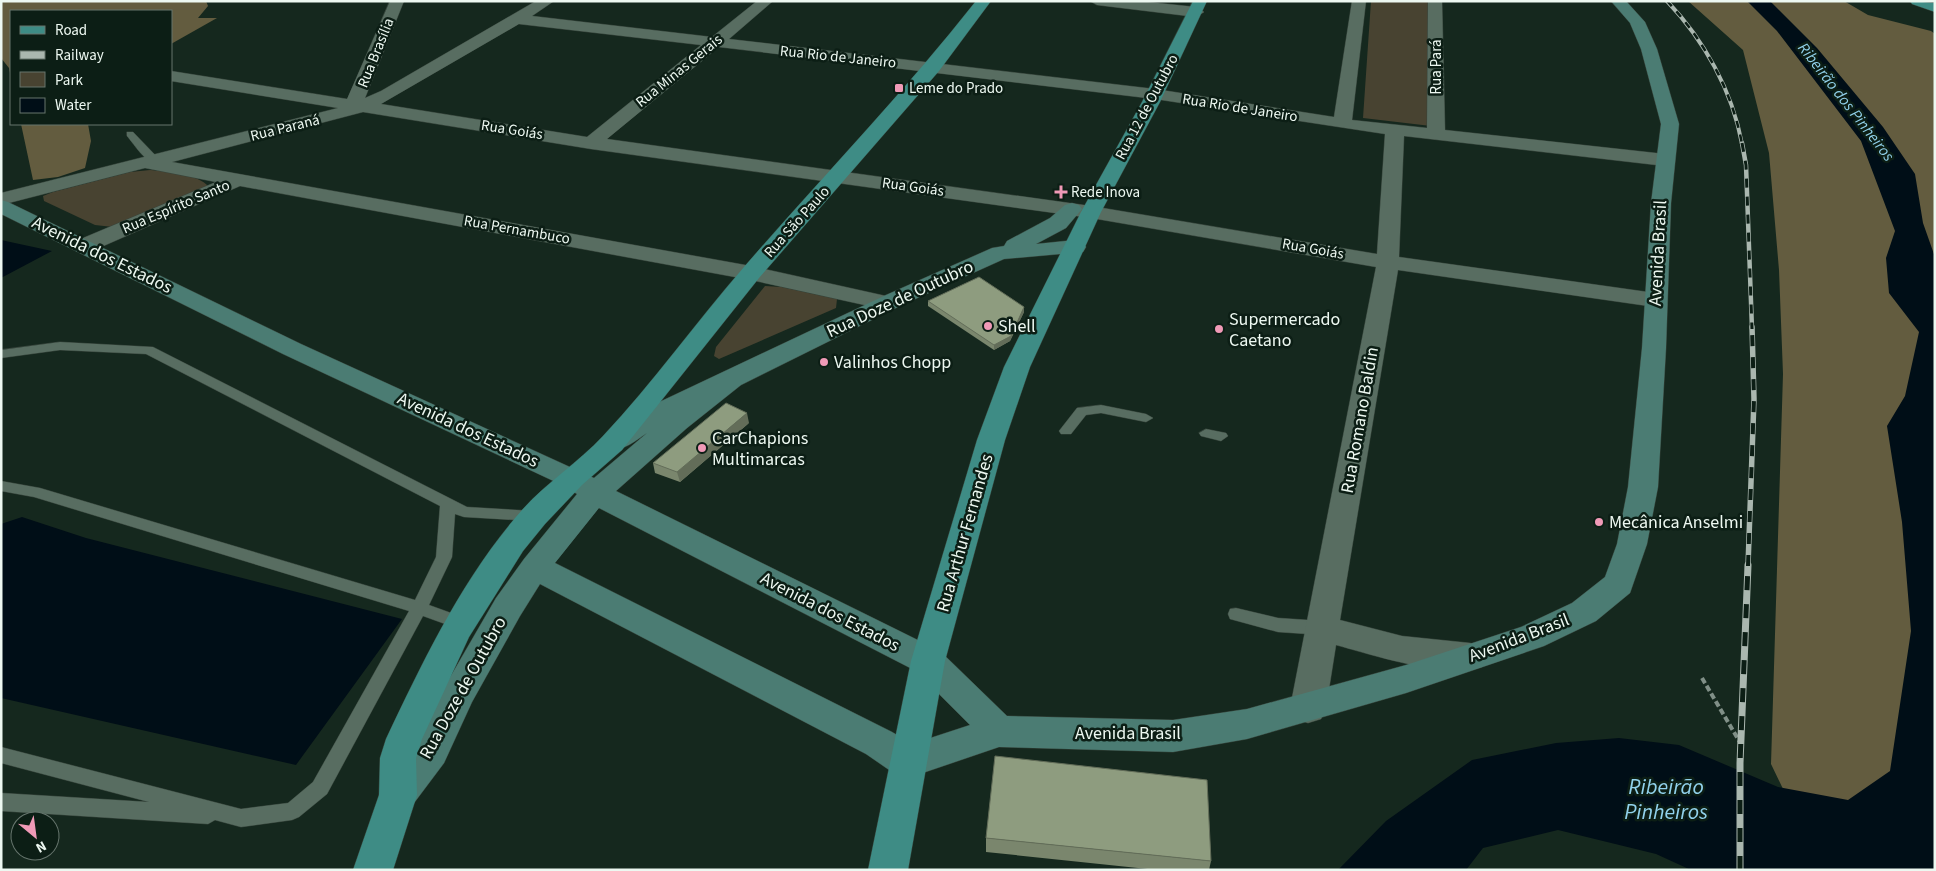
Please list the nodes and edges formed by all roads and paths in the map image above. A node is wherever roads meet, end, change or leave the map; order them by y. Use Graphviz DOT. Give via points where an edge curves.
graph roads {
  1 [pos="397,1"];
  2 [pos="547,1"];
  3 [pos="766,1"];
  4 [pos="984,1"];
  5 [pos="1097,1"];
  6 [pos="1360,1"];
  7 [pos="1435,1"];
  8 [pos="1618,1"];
  9 [pos="1917,1"];
  10 [pos="1198,6"];
  11 [pos="1935,8"];
  12 [pos="517,19"];
  13 [pos="712,44"];
  14 [pos="933,67"];
  15 [pos="172,76"];
  16 [pos="1155,94"];
  17 [pos="359,105"];
  18 [pos="1342,124"];
  19 [pos="1395,130"];
  20 [pos="130,134"];
  21 [pos="1436,134"];
  22 [pos="592,143"];
  23 [pos="1665,160"];
  24 [pos="152,162"];
  25 [pos="837,177"];
  26 [pos="239,180"];
  27 [pos="4,199"];
  28 [pos="1082,211"];
  29 [pos="84,246"];
  30 [pos="1075,247"];
  31 [pos="1000,253"];
  32 [pos="1388,262"];
  33 [pos="751,273"];
  34 [pos="1655,300"];
  35 [pos="887,303"];
  36 [pos="1,354"];
  37 [pos="732,379"];
  38 [pos="1146,418"];
  39 [pos="1066,431"];
  40 [pos="1206,433"];
  41 [pos="1221,436"];
  42 [pos="612,444"];
  43 [pos="1,486"];
  44 [pos="583,486"];
  45 [pos="448,503"];
  46 [pos="534,516"];
  47 [pos="535,567"];
  48 [pos="419,608"];
  49 [pos="1236,614"];
  50 [pos="459,623"];
  51 [pos="1323,628"];
  52 [pos="1470,657"];
  53 [pos="928,661"];
  54 [pos="1702,678"];
  55 [pos="1308,708"];
  56 [pos="999,731"];
  57 [pos="1,755"];
  58 [pos="908,762"];
  59 [pos="398,795"];
  60 [pos="1,802"];
  61 [pos="241,818"];
  62 [pos="373,870"];
  63 [pos="888,870"];
  64 [pos="1740,870"];
  1 -- 17 [label="street, Rua Brasília"];
  2 -- 12 [label="street, Rua Paraná"];
  3 -- 13 [label="street, Rua Minas Gerais"];
  4 -- 14 [label="main road, Rua São Paulo"];
  5 -- 10 [label="street"];
  6 -- 18 [label="street"];
  7 -- 21 [label="street, Rua Pará"];
  8 -- 23 [label="main road, Avenida Brasil" via="1637,22 1661,85 1670,124"];
  9 -- 11 [label="main road"];
  10 -- 16 [label="main road, Rua 12 de Outubro"];
  12 -- 13 [label="street, Rua Rio de Janeiro"];
  12 -- 17 [label="street, Rua Paraná"];
  13 -- 14 [label="street, Rua Rio de Janeiro"];
  13 -- 22 [label="street, Rua Minas Gerais"];
  14 -- 16 [label="street, Rua Rio de Janeiro"];
  14 -- 25 [label="main road, Rua São Paulo"];
  15 -- 17 [label="street, Rua Goiás"];
  16 -- 18 [label="street, Rua Rio de Janeiro"];
  16 -- 28 [label="main road, Rua 12 de Outubro"];
  17 -- 22 [label="street, Rua Goiás"];
  17 -- 24 [label="street, Rua Paraná"];
  18 -- 19 [label="street, Rua Rio de Janeiro"];
  19 -- 21 [label="street, Rua Rio de Janeiro"];
  19 -- 32 [label="street, Rua Romano Baldin"];
  20 -- 24 [label="lane"];
  21 -- 23 [label="street, Rua Rio de Janeiro"];
  22 -- 25 [label="street, Rua Goiás"];
  23 -- 34 [label="main road, Avenida Brasil"];
  24 -- 26 [label="street, Rua Pernambuco"];
  24 -- 27 [label="street, Rua Paraná"];
  25 -- 28 [label="street, Rua Goiás"];
  25 -- 33 [label="main road, Rua São Paulo"];
  26 -- 29 [label="street, Rua Espírito Santo"];
  26 -- 33 [label="street, Rua Pernambuco"];
  27 -- 29 [label="main road, Avenida dos Estados"];
  28 -- 30 [label="main road, Rua Arthur Fernandes"];
  28 -- 31 [label="main road"];
  28 -- 32 [label="street, Rua Goiás"];
  29 -- 44 [label="main road, Avenida dos Estados" via="292,349"];
  30 -- 31 [label="main road, Rua Doze de Outubro"];
  30 -- 53 [label="main road, Rua Arthur Fernandes" via="1017,367 991,440"];
  31 -- 35 [label="main road, Rua Doze de Outubro"];
  32 -- 34 [label="street, Rua Goiás"];
  32 -- 51 [label="street, Rua Romano Baldin"];
  33 -- 35 [label="street, Rua Pernambuco"];
  33 -- 42 [label="main road, Rua São Paulo"];
  34 -- 52 [label="main road, Avenida Brasil" via="1643,487 1632,544 1619,584 1584,612 1532,637"];
  35 -- 37 [label="main road, Rua Doze de Outubro"];
  36 -- 45 [label="lane" via="60,346 149,350"];
  37 -- 42 [label="main road, Rua Doze de Outubro" via="662,411"];
  37 -- 44 [label="main road, Rua Doze de Outubro" via="678,422"];
  38 -- 39 [label="lane" via="1101,409 1082,411"];
  40 -- 41 [label="lane"];
  42 -- 44 [label="main road, Rua Doze de Outubro"];
  43 -- 48 [label="lane" via="35,492"];
  44 -- 46 [label="main road, Rua Doze de Outubro"];
  44 -- 47 [label="main road, Rua Doze de Outubro"];
  44 -- 53 [label="main road, Avenida dos Estados"];
  45 -- 46 [label="lane" via="464,512"];
  45 -- 48 [label="lane" via="444,557"];
  46 -- 50 [label="main road, Rua Doze de Outubro" via="512,543"];
  47 -- 58 [label="main road" via="879,743"];
  47 -- 59 [label="main road, Rua Doze de Outubro" via="456,696 431,752"];
  48 -- 50 [label="lane"];
  48 -- 61 [label="lane" via="320,788 292,811"];
  49 -- 51 [label="lane" via="1278,625"];
  50 -- 59 [label="main road, Rua Doze de Outubro" via="404,740 398,758"];
  51 -- 52 [label="street" via="1402,650"];
  51 -- 55 [label="street, Rua Romano Baldin"];
  52 -- 55 [label="main road, Avenida Brasil"];
  53 -- 56 [label="main road"];
  53 -- 58 [label="main road, Rua Arthur Fernandes"];
  54 -- 64 [label="path" via="1741,744"];
  55 -- 56 [label="main road, Avenida Brasil" via="1247,724 1174,736"];
  56 -- 58 [label="main road, Avenida Brasil"];
  57 -- 61 [label="lane"];
  58 -- 63 [label="main road, Rua Arthur Fernandes"];
  59 -- 62 [label="main road"];
  60 -- 61 [label="lane"];
}
